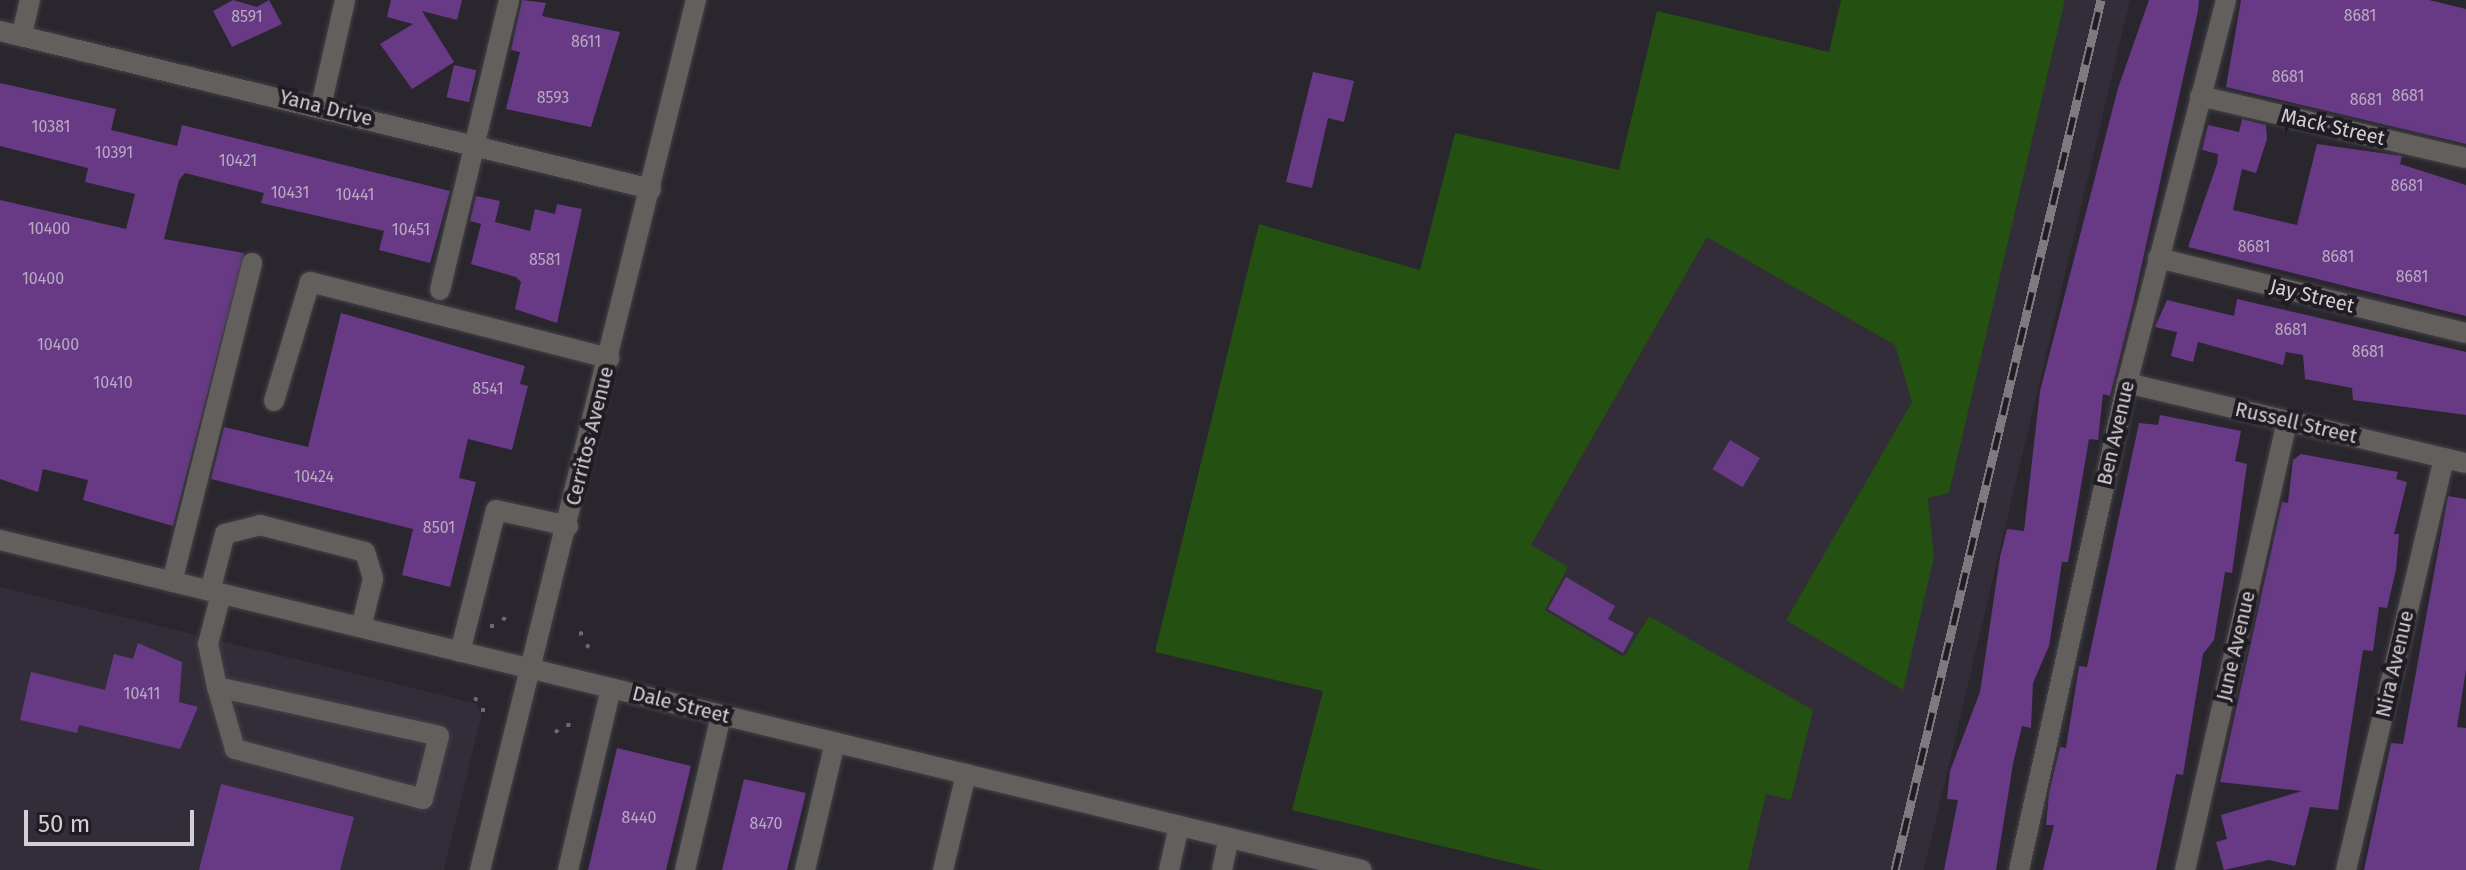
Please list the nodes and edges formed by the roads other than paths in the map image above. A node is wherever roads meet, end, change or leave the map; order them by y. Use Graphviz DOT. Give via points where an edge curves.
graph roads {
  1 [pos="30,0"];
  2 [pos="345,0"];
  3 [pos="509,0"];
  4 [pos="696,0"];
  5 [pos="2226,0"];
  6 [pos="0,31"];
  7 [pos="22,34"];
  8 [pos="2200,96"];
  9 [pos="321,106"];
  10 [pos="475,145"];
  11 [pos="2466,158"];
  12 [pos="651,189"];
  13 [pos="2158,258"];
  14 [pos="252,263"];
  15 [pos="440,290"];
  16 [pos="2466,333"];
  17 [pos="609,358"];
  18 [pos="2127,383"];
  19 [pos="274,401"];
  20 [pos="2287,421"];
  21 [pos="2444,458"];
  22 [pos="2466,463"];
  23 [pos="568,526"];
  24 [pos="0,540"];
  25 [pos="172,582"];
  26 [pos="215,592"];
  27 [pos="361,627"];
  28 [pos="460,652"];
  29 [pos="533,669"];
  30 [pos="217,687"];
  31 [pos="611,688"];
  32 [pos="721,715"];
  33 [pos="835,742"];
  34 [pos="966,774"];
  35 [pos="1179,826"];
  36 [pos="1229,838"];
  37 [pos="480,870"];
  38 [pos="568,870"];
  39 [pos="685,870"];
  40 [pos="805,870"];
  41 [pos="943,870"];
  42 [pos="1169,870"];
  43 [pos="1222,870"];
  44 [pos="1362,870"];
  45 [pos="2019,870"];
  46 [pos="2185,870"];
  47 [pos="2346,870"];
  1 -- 7 [label="street"];
  2 -- 9 [label="street"];
  3 -- 10 [label="street"];
  4 -- 12 [label="street, Cerritos Avenue"];
  5 -- 8 [label="street, Ben Avenue"];
  6 -- 7 [label="street, Yana Drive"];
  7 -- 9 [label="street, Yana Drive"];
  8 -- 11 [label="street, Mack Street"];
  8 -- 13 [label="street, Ben Avenue"];
  9 -- 10 [label="street, Yana Drive"];
  10 -- 12 [label="street, Yana Drive"];
  10 -- 15 [label="street"];
  12 -- 17 [label="street, Cerritos Avenue"];
  13 -- 16 [label="street, Jay Street"];
  13 -- 18 [label="street, Ben Avenue"];
  14 -- 25 [label="street"];
  17 -- 19 [label="street" via="310,282"];
  17 -- 23 [label="street, Cerritos Avenue"];
  18 -- 20 [label="street, Russell Street"];
  18 -- 45 [label="street, Ben Avenue"];
  20 -- 21 [label="street, Russell Street"];
  20 -- 46 [label="street, June Avenue"];
  21 -- 22 [label="street, Russell Street"];
  21 -- 47 [label="street, Nira Avenue"];
  23 -- 28 [label="street" via="496,510"];
  23 -- 29 [label="street, Cerritos Avenue"];
  24 -- 25 [label="street, Dale Street"];
  25 -- 26 [label="street, Dale Street"];
  26 -- 27 [label="street, Dale Street"];
  26 -- 27 [label="street" via="225,534 242,524 260,525 365,552 373,579"];
  26 -- 30 [label="street" via="208,644"];
  27 -- 28 [label="street, Dale Street"];
  28 -- 29 [label="street, Dale Street"];
  29 -- 31 [label="street, Dale Street"];
  29 -- 37 [label="street, Cerritos Avenue"];
  30 -- 30 [label="street" via="235,749 423,799 439,736"];
  31 -- 32 [label="street, Dale Street"];
  31 -- 38 [label="street"];
  32 -- 33 [label="street, Dale Street"];
  32 -- 39 [label="street"];
  33 -- 34 [label="street, Dale Street"];
  33 -- 40 [label="street"];
  34 -- 35 [label="street, Dale Street"];
  34 -- 41 [label="street"];
  35 -- 36 [label="street, Dale Street"];
  35 -- 42 [label="street"];
  36 -- 43 [label="street"];
  36 -- 44 [label="street, Dale Street"];
}
